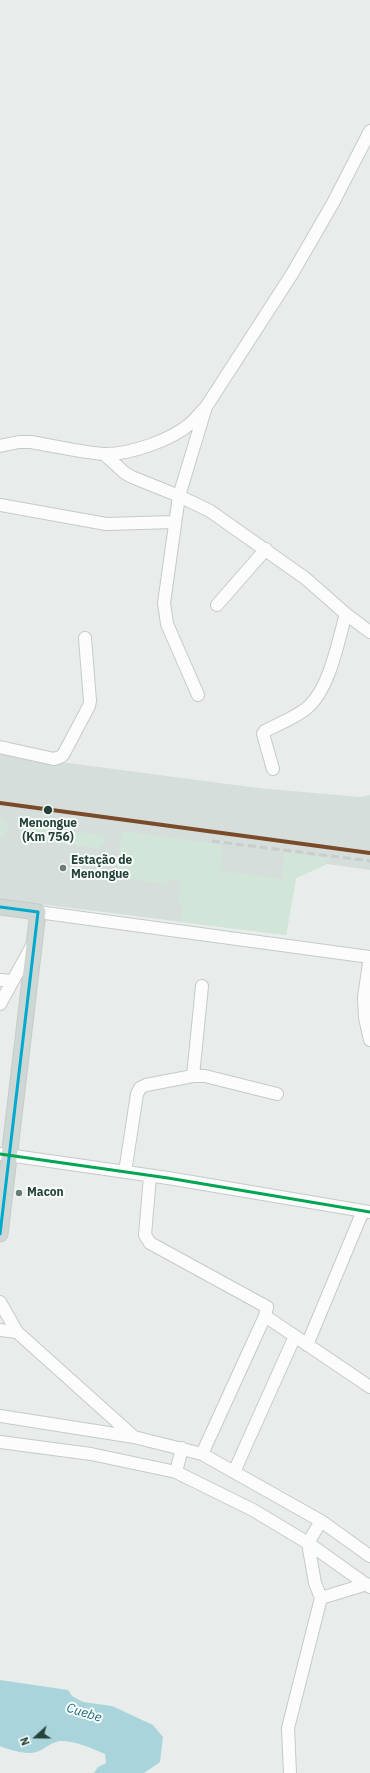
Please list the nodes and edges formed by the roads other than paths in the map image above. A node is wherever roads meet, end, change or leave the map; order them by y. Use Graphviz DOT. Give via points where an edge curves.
graph roads {
  1 [pos="370,131"];
  2 [pos="206,407"];
  3 [pos="0,446"];
  4 [pos="104,454"];
  5 [pos="179,496"];
  6 [pos="0,505"];
  7 [pos="174,522"];
  8 [pos="266,549"];
  9 [pos="217,605"];
  10 [pos="346,614"];
  11 [pos="370,632"];
  12 [pos="85,638"];
  13 [pos="198,695"];
  14 [pos="0,747"];
  15 [pos="273,769"];
  16 [pos="0,907"];
  17 [pos="38,912"];
  18 [pos="35,941"];
  19 [pos="370,957"];
  20 [pos="6,981"];
  21 [pos="202,986"];
  22 [pos="0,1004"];
  23 [pos="370,1040"];
  24 [pos="193,1076"];
  25 [pos="277,1094"];
  26 [pos="5,1154"];
  27 [pos="125,1172"];
  28 [pos="150,1176"];
  29 [pos="367,1211"];
  30 [pos="0,1234"];
  31 [pos="0,1302"];
  32 [pos="265,1316"];
  33 [pos="0,1330"];
  34 [pos="17,1332"];
  35 [pos="295,1336"];
  36 [pos="307,1345"];
  37 [pos="370,1387"];
  38 [pos="0,1416"];
  39 [pos="134,1437"];
  40 [pos="0,1442"];
  41 [pos="182,1448"];
  42 [pos="202,1454"];
  43 [pos="176,1472"];
  44 [pos="234,1472"];
  45 [pos="321,1521"];
  46 [pos="308,1543"];
  47 [pos="370,1556"];
  48 [pos="368,1585"];
  49 [pos="321,1598"];
  50 [pos="290,1773"];
  1 -- 2 [label="street" via="292,274"];
  2 -- 4 [label="street" via="190,424 171,436 150,445"];
  2 -- 5 [label="street"];
  3 -- 4 [label="street" via="30,442"];
  4 -- 5 [label="street" via="132,477"];
  5 -- 7 [label="street"];
  5 -- 8 [label="street" via="203,507"];
  6 -- 7 [label="street" via="106,524"];
  7 -- 13 [label="street" via="164,614"];
  8 -- 9 [label="street"];
  8 -- 10 [label="street" via="305,578"];
  10 -- 11 [label="street"];
  10 -- 15 [label="street" via="327,679 311,704 263,734"];
  12 -- 14 [label="street" via="90,701 64,754 54,759"];
  16 -- 17 [label="main road"];
  17 -- 18 [label="main road"];
  17 -- 19 [label="street"];
  18 -- 20 [label="street"];
  18 -- 26 [label="main road"];
  19 -- 23 [label="street" via="364,997"];
  20 -- 22 [label="street"];
  21 -- 24 [label="street"];
  24 -- 25 [label="street" via="205,1076"];
  24 -- 27 [label="street" via="140,1088"];
  26 -- 27 [label="street"];
  26 -- 30 [label="main road"];
  27 -- 28 [label="street"];
  28 -- 29 [label="street"];
  28 -- 32 [label="street" via="146,1240 267,1307"];
  29 -- 36 [label="street"];
  31 -- 34 [label="street"];
  32 -- 35 [label="street"];
  32 -- 42 [label="street"];
  33 -- 34 [label="street"];
  34 -- 39 [label="street"];
  35 -- 36 [label="street"];
  35 -- 44 [label="street"];
  36 -- 37 [label="street"];
  38 -- 39 [label="street"];
  39 -- 41 [label="street"];
  40 -- 43 [label="street" via="77,1452"];
  41 -- 42 [label="street"];
  41 -- 43 [label="street"];
  42 -- 44 [label="street"];
  43 -- 46 [label="street" via="253,1510"];
  44 -- 45 [label="street"];
  45 -- 46 [label="street"];
  45 -- 47 [label="street"];
  46 -- 48 [label="street"];
  46 -- 49 [label="street" via="315,1583"];
  48 -- 49 [label="street"];
  49 -- 50 [label="street" via="288,1728"];
}
